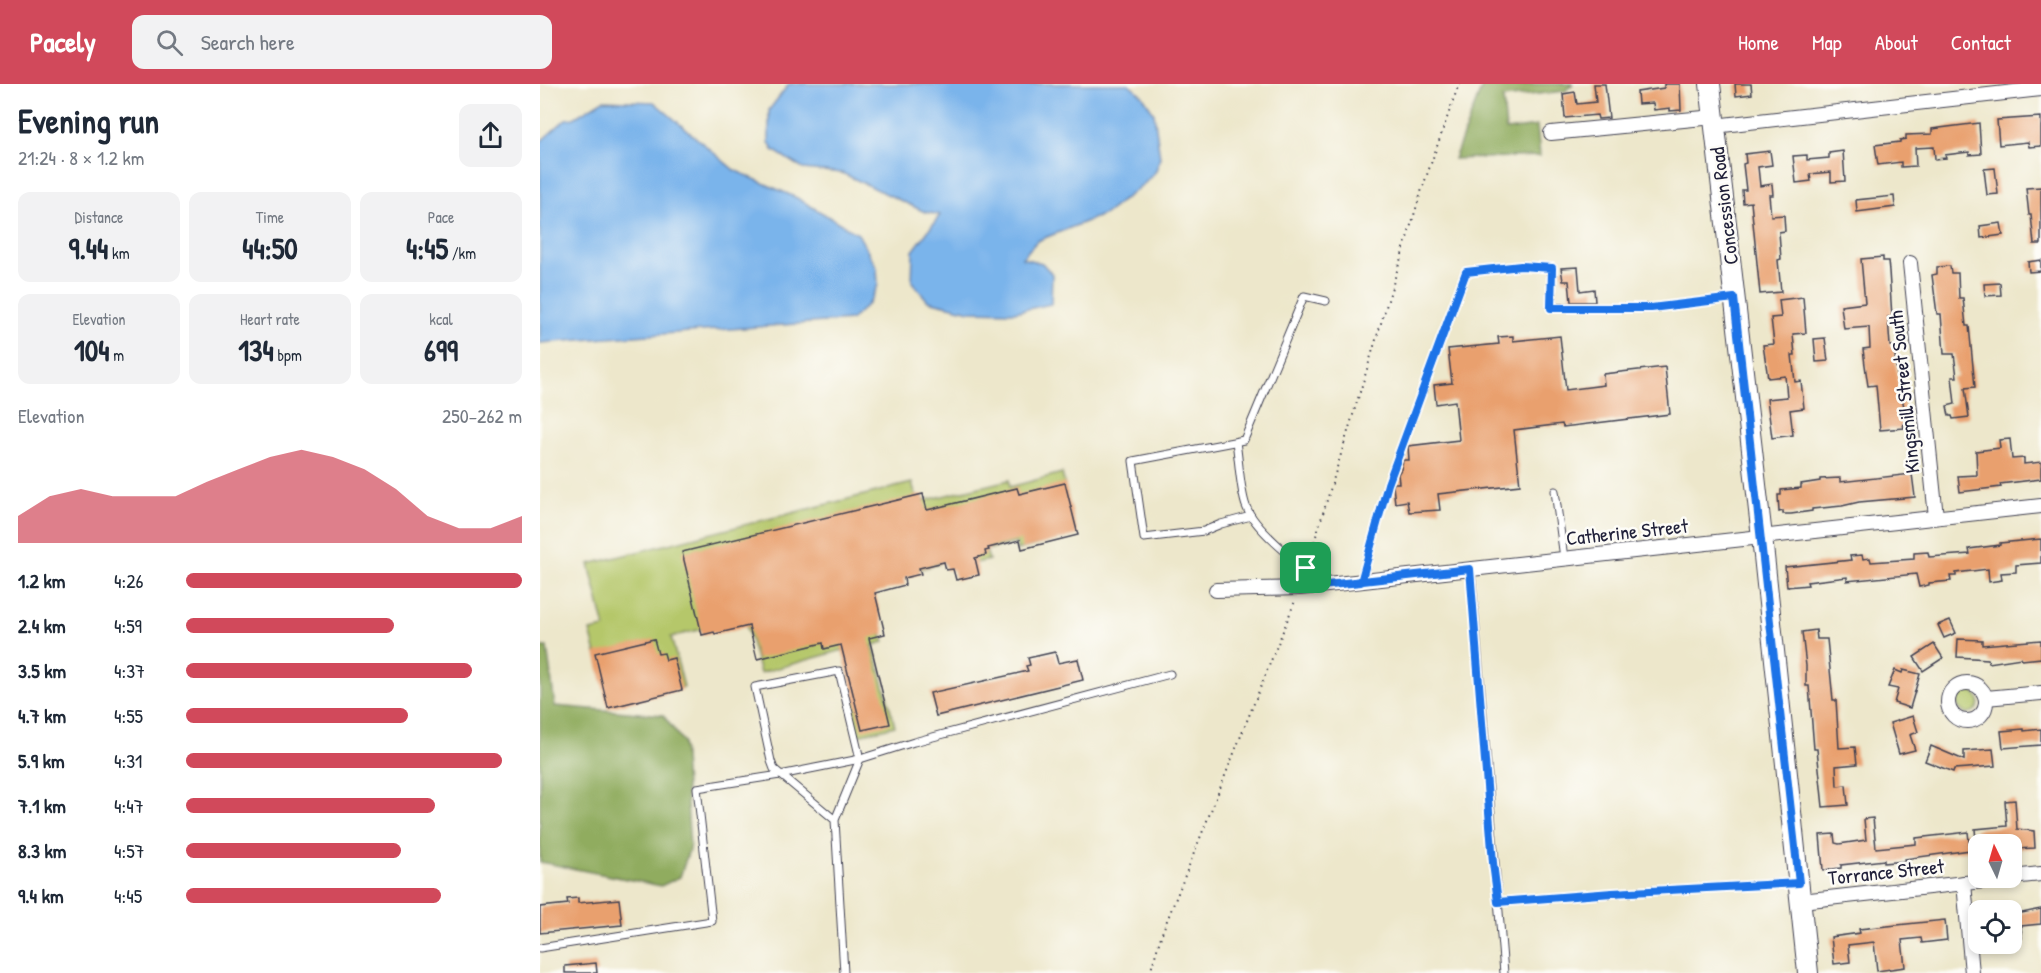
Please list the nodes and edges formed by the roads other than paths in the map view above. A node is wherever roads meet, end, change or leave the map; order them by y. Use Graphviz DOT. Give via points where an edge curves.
graph roads {
  1 [pos="1710,84"];
  2 [pos="2041,89"];
  3 [pos="1714,122"];
  4 [pos="1551,133"];
  5 [pos="1910,263"];
  6 [pos="1734,298"];
  7 [pos="1326,301"];
  8 [pos="1236,442"];
  9 [pos="1555,491"];
  10 [pos="2041,506"];
  11 [pos="1251,516"];
  12 [pos="1936,517"];
  13 [pos="1762,537"];
  14 [pos="1564,558"];
  15 [pos="1470,569"];
  16 [pos="1361,582"];
  17 [pos="1327,585"];
  18 [pos="1216,590"];
  19 [pos="1170,674"];
  20 [pos="2041,693"];
  21 [pos="1986,698"];
  22 [pos="860,759"];
  23 [pos="780,775"];
  24 [pos="835,820"];
  25 [pos="2041,874"];
  26 [pos="2022,877"];
  27 [pos="1964,883"];
  28 [pos="1968,883"];
  29 [pos="1800,892"];
  30 [pos="1498,902"];
  31 [pos="540,948"];
  32 [pos="844,973"];
  33 [pos="1504,973"];
  34 [pos="1808,973"];
  35 [pos="1972,973"];
  1 -- 3 [label="street, Concession Road"];
  2 -- 3 [label="street"];
  3 -- 4 [label="street"];
  3 -- 6 [label="street, Concession Road"];
  5 -- 12 [label="street, Kingsmill Street South"];
  6 -- 13 [label="street, Concession Road"];
  6 -- 16 [label="lane" via="1651,308 1551,308 1552,268 1521,266 1466,272 1388,484"];
  7 -- 8 [label="lane" via="1304,296 1244,440"];
  8 -- 11 [label="lane" via="1245,505"];
  8 -- 11 [label="lane" via="1133,461 1144,538 1204,531"];
  9 -- 14 [label="lane"];
  10 -- 12 [label="street, Catherine Street"];
  11 -- 17 [label="lane" via="1274,541"];
  12 -- 13 [label="street, Catherine Street"];
  13 -- 14 [label="street, Catherine Street"];
  13 -- 29 [label="street, Concession Road"];
  14 -- 15 [label="street, Catherine Street"];
  15 -- 16 [label="street, Catherine Street"];
  15 -- 30 [label="lane"];
  16 -- 17 [label="street, Catherine Street"];
  17 -- 18 [label="street, Catherine Street"];
  19 -- 22 [label="lane"];
  20 -- 21 [label="street"];
  22 -- 23 [label="lane"];
  22 -- 23 [label="lane" via="839,671 756,687 771,761"];
  22 -- 24 [label="lane"];
  23 -- 24 [label="lane"];
  23 -- 31 [label="lane" via="697,788 712,921"];
  24 -- 32 [label="lane"];
  25 -- 26 [label="street, Torrance Street"];
  27 -- 28 [label="street, Torrance Street"];
  27 -- 29 [label="street, Torrance Street"];
  27 -- 35 [label="street"];
  29 -- 30 [label="lane" via="1612,893"];
  29 -- 34 [label="street, Concession Road"];
  30 -- 33 [label="lane"];
}
